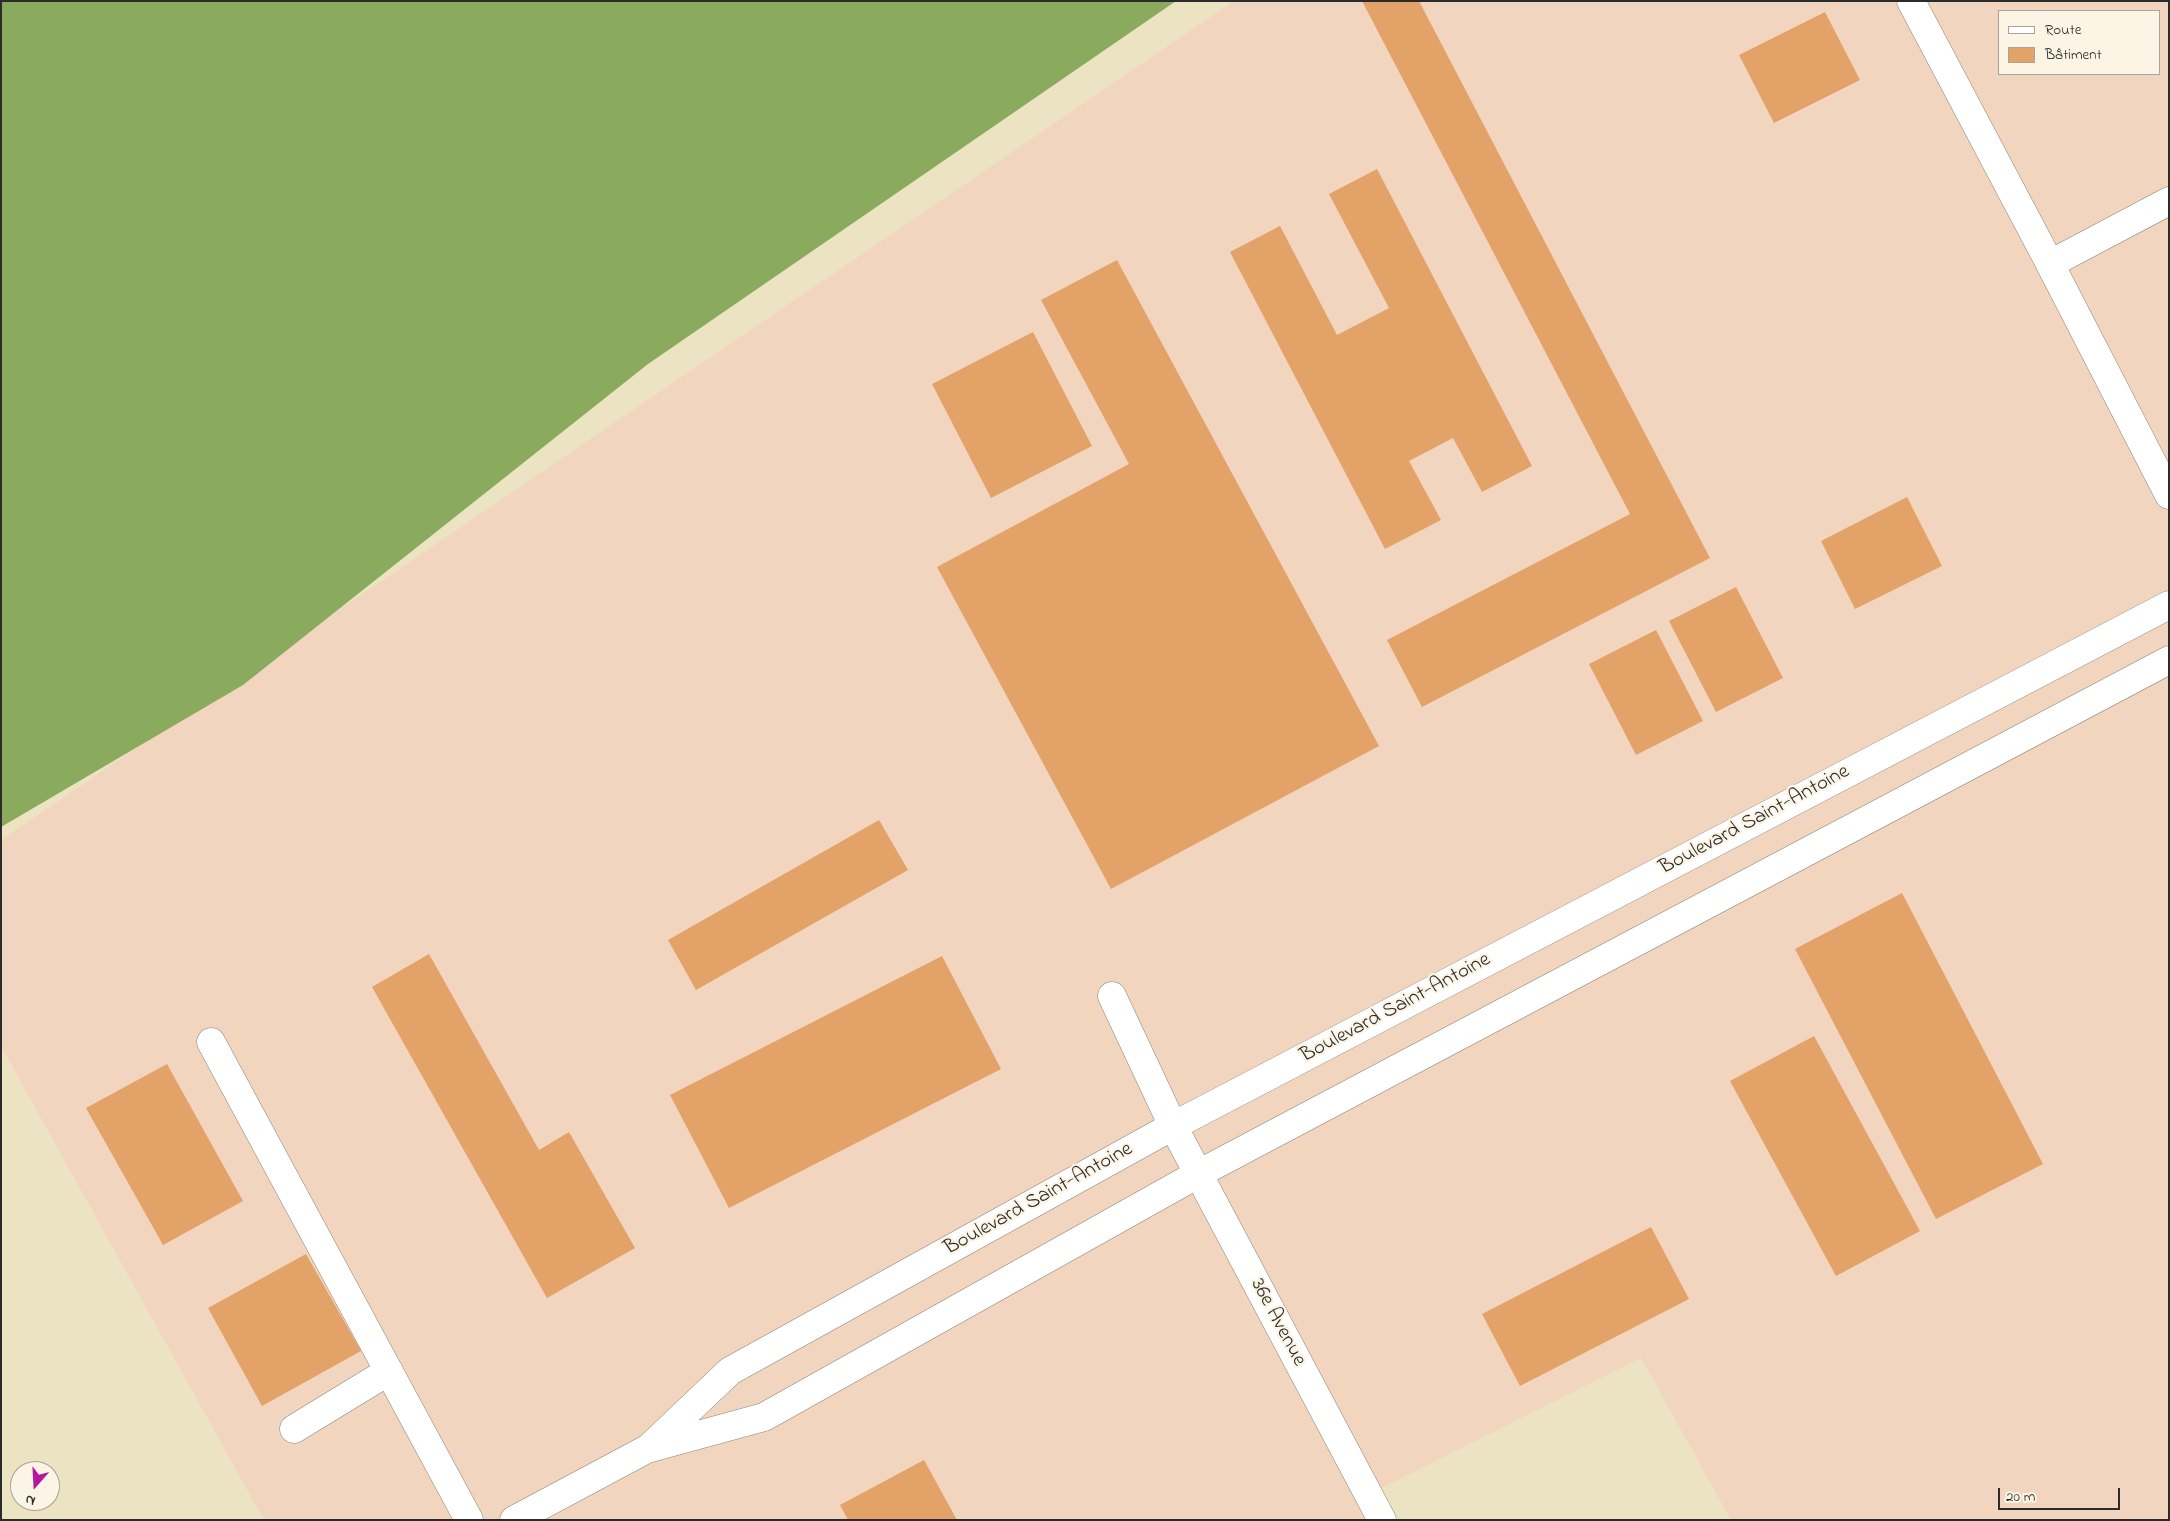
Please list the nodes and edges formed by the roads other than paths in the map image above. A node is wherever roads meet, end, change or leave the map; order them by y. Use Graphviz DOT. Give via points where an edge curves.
graph roads {
  1 [pos="1911,1"];
  2 [pos="2169,201"];
  3 [pos="2050,264"];
  4 [pos="2169,495"];
  5 [pos="2169,605"];
  6 [pos="2169,660"];
  7 [pos="1112,996"];
  8 [pos="211,1042"];
  9 [pos="1173,1126"];
  10 [pos="1198,1174"];
  11 [pos="389,1371"];
  12 [pos="294,1429"];
  13 [pos="647,1449"];
  14 [pos="469,1520"];
  15 [pos="514,1520"];
  16 [pos="1382,1520"];
  1 -- 3 [label="main road"];
  2 -- 3 [label="main road"];
  3 -- 4 [label="main road"];
  5 -- 9 [label="main road, Boulevard Saint-Antoine"];
  6 -- 10 [label="main road, Boulevard Saint-Antoine"];
  7 -- 9 [label="main road, 36e Avenue"];
  8 -- 11 [label="main road"];
  9 -- 10 [label="main road, 36e Avenue"];
  9 -- 13 [label="main road, Boulevard Saint-Antoine" via="730,1371"];
  10 -- 13 [label="main road, Boulevard Saint-Antoine" via="764,1417"];
  10 -- 16 [label="main road, 36e Avenue"];
  11 -- 12 [label="main road"];
  11 -- 14 [label="main road"];
  13 -- 15 [label="main road, Boulevard Saint-Antoine"];
}
